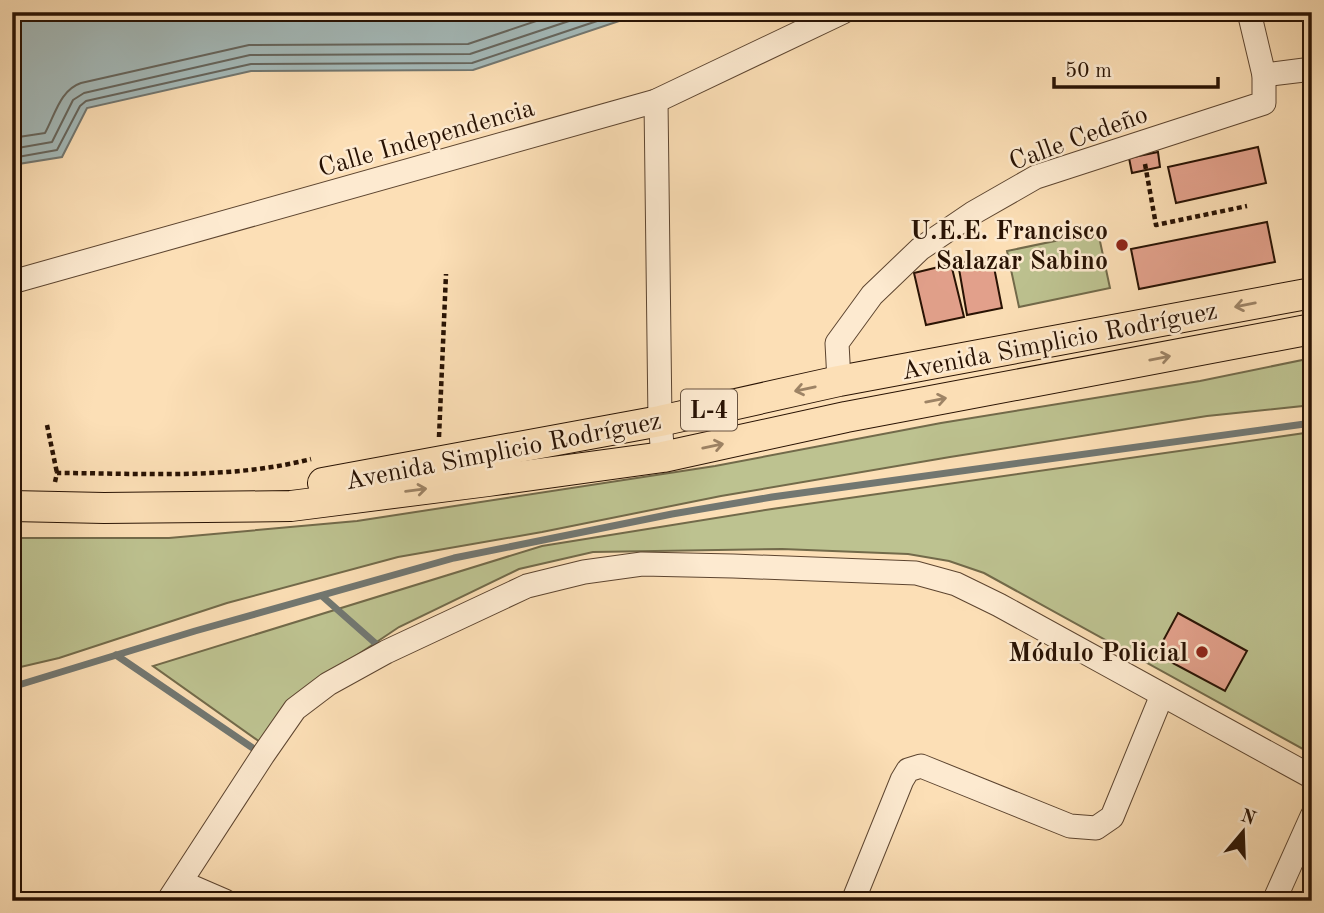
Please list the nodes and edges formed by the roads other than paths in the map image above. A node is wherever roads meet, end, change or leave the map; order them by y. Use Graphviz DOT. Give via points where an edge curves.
graph roads {
  1 [pos="843,12"];
  2 [pos="1249,12"];
  3 [pos="1312,69"];
  4 [pos="1264,75"];
  5 [pos="656,101"];
  6 [pos="12,282"];
  7 [pos="1312,293"];
  8 [pos="1312,330"];
  9 [pos="839,382"];
  10 [pos="660,421"];
  11 [pos="663,457"];
  12 [pos="12,506"];
  13 [pos="104,508"];
  14 [pos="1161,695"];
  15 [pos="1312,777"];
  16 [pos="1312,816"];
  17 [pos="174,891"];
  18 [pos="225,901"];
  19 [pos="853,901"];
  20 [pos="1274,901"];
  1 -- 5 [label="street, Calle Independencia"];
  2 -- 4 [label="street"];
  3 -- 4 [label="street"];
  4 -- 9 [label="street, Calle Cedeño" via="1264,103 1035,177 920,249 872,295 837,343"];
  5 -- 6 [label="street, Calle Independencia"];
  5 -- 10 [label="street"];
  7 -- 9 [label="main road, Avenida Simplicio Rodríguez / L-4, one-way"];
  11 -- 8 [label="main road, Avenida Simplicio Rodríguez / L-4, one-way" via="846,417"];
  9 -- 10 [label="main road, Avenida Simplicio Rodríguez / L-4, one-way"];
  10 -- 11 [label="street"];
  10 -- 13 [label="main road, Avenida Simplicio Rodríguez / L-4" via="291,489"];
  13 -- 11 [label="main road, Avenida Simplicio Rodríguez / L-4, one-way" via="291,506"];
  12 -- 13 [label="main road, Avenida Simplicio Rodríguez / L-4"];
  14 -- 15 [label="street"];
  14 -- 17 [label="street" via="999,605 956,584 916,573 642,564 584,572 527,586 405,643 328,684 295,709"];
  14 -- 19 [label="street" via="1112,817 1096,828 1070,826 921,766 908,770"];
  16 -- 20 [label="street"];
  17 -- 18 [label="street"];
}
